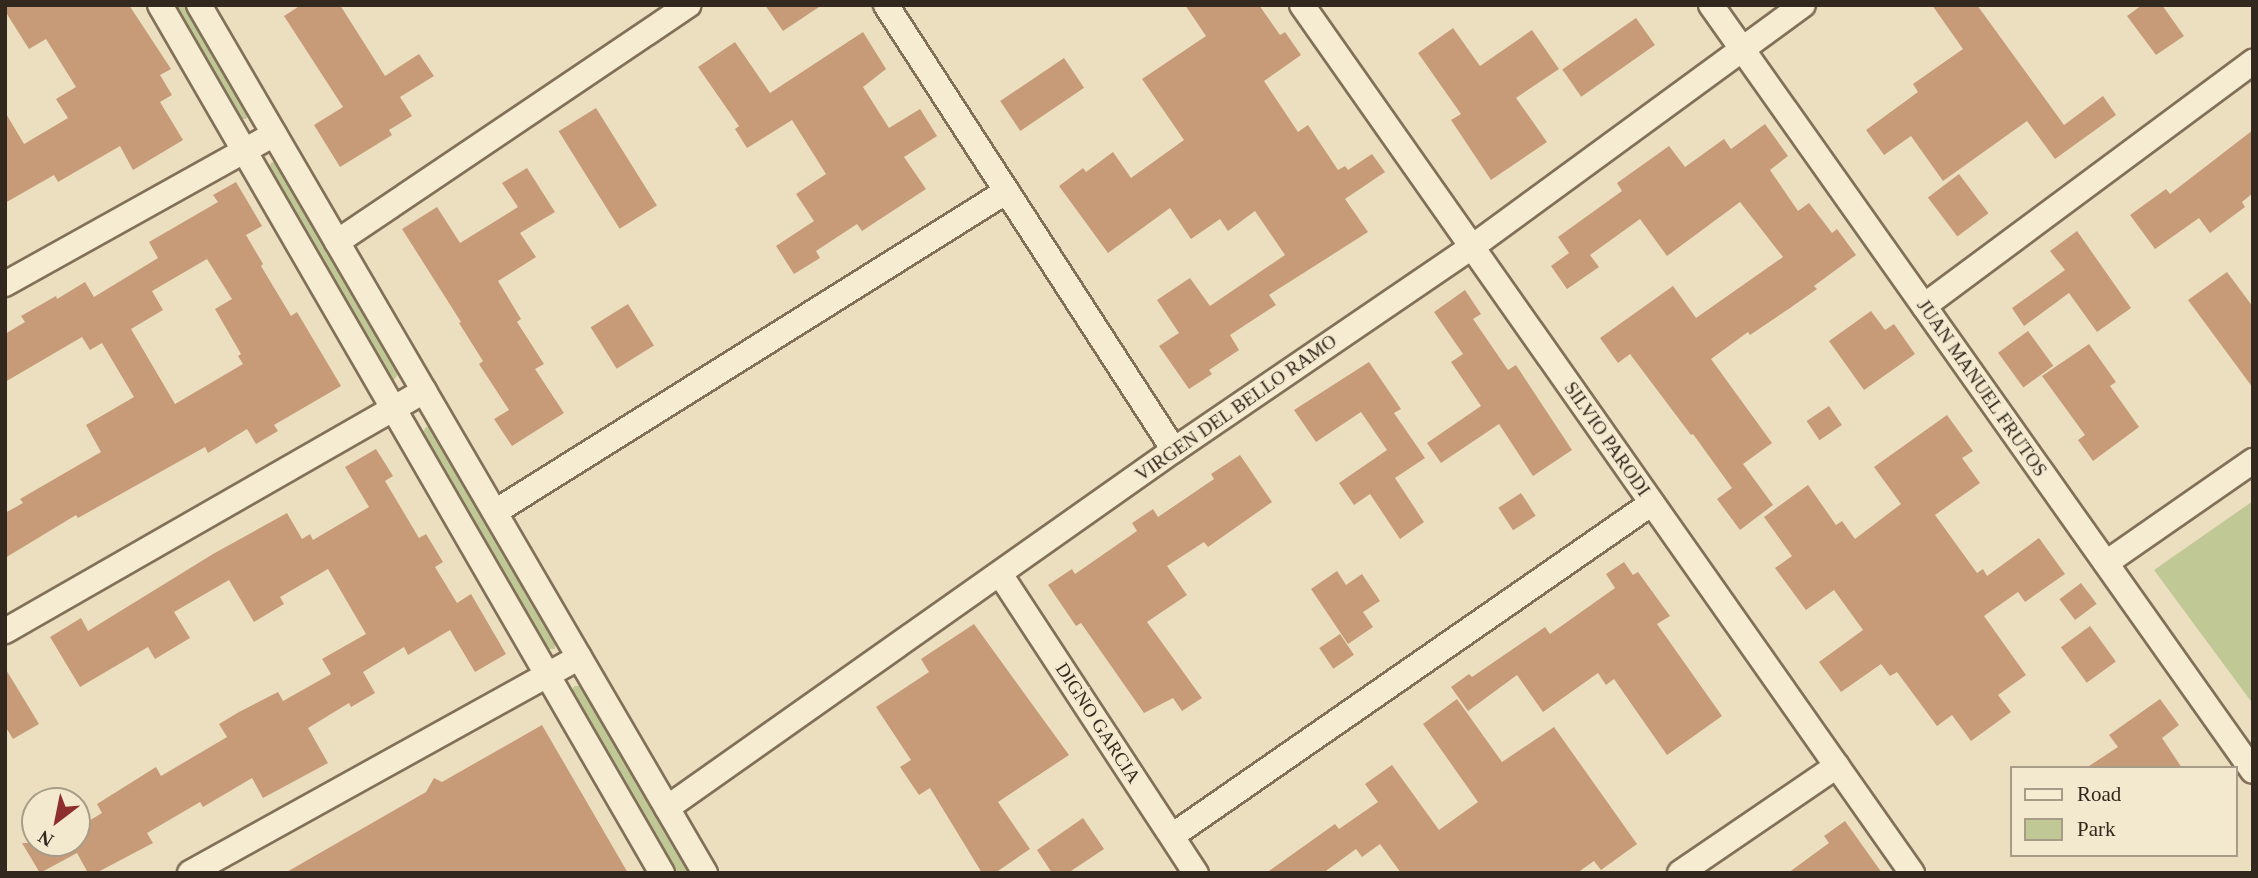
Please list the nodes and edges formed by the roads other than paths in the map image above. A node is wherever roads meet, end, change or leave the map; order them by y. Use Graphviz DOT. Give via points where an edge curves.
graph roads {
  1 [pos="160,5"];
  2 [pos="199,5"];
  3 [pos="689,5"];
  4 [pos="887,5"];
  5 [pos="1302,5"];
  6 [pos="1710,5"];
  7 [pos="1803,5"];
  8 [pos="1742,49"];
  9 [pos="2253,62"];
  10 [pos="274,134"];
  11 [pos="243,150"];
  12 [pos="1007,191"];
  13 [pos="337,242"];
  14 [pos="1472,247"];
  15 [pos="5,284"];
  16 [pos="1924,306"];
  17 [pos="424,391"];
  18 [pos="393,408"];
  19 [pos="1174,450"];
  20 [pos="2253,461"];
  21 [pos="1652,503"];
  22 [pos="495,512"];
  23 [pos="2106,563"];
  24 [pos="1000,573"];
  25 [pos="5,631"];
  26 [pos="579,657"];
  27 [pos="547,675"];
  28 [pos="1837,766"];
  29 [pos="2253,771"];
  30 [pos="667,808"];
  31 [pos="1172,836"];
  32 [pos="190,873"];
  33 [pos="662,873"];
  34 [pos="705,873"];
  35 [pos="1196,873"];
  36 [pos="1679,873"];
  37 [pos="1912,873"];
  1 -- 11 [label="street"];
  2 -- 10 [label="street"];
  3 -- 13 [label="street"];
  4 -- 12 [label="street"];
  5 -- 14 [label="street, SILVIO PARODI"];
  6 -- 8 [label="street, JUAN MANUEL FRUTOS"];
  7 -- 8 [label="street, VIRGEN DEL BELLO RAMO"];
  8 -- 14 [label="street, VIRGEN DEL BELLO RAMO"];
  8 -- 16 [label="street, JUAN MANUEL FRUTOS"];
  9 -- 16 [label="street"];
  10 -- 11 [label="street"];
  10 -- 13 [label="street"];
  11 -- 15 [label="street"];
  11 -- 18 [label="street"];
  12 -- 19 [label="street"];
  12 -- 22 [label="street"];
  13 -- 17 [label="street"];
  14 -- 19 [label="street, VIRGEN DEL BELLO RAMO"];
  14 -- 21 [label="street, SILVIO PARODI"];
  16 -- 23 [label="street, JUAN MANUEL FRUTOS"];
  17 -- 18 [label="street"];
  17 -- 22 [label="street"];
  18 -- 25 [label="street"];
  18 -- 27 [label="street"];
  19 -- 24 [label="street, VIRGEN DEL BELLO RAMO"];
  20 -- 23 [label="street"];
  21 -- 28 [label="street, SILVIO PARODI"];
  21 -- 31 [label="street"];
  22 -- 26 [label="street"];
  23 -- 29 [label="street, JUAN MANUEL FRUTOS"];
  24 -- 30 [label="street, VIRGEN DEL BELLO RAMO"];
  24 -- 31 [label="street, DIGNO GARCIA"];
  26 -- 27 [label="street"];
  26 -- 30 [label="street"];
  27 -- 32 [label="street"];
  27 -- 33 [label="street"];
  28 -- 36 [label="street"];
  28 -- 37 [label="street, SILVIO PARODI"];
  30 -- 34 [label="street"];
  31 -- 35 [label="street, DIGNO GARCIA"];
}
